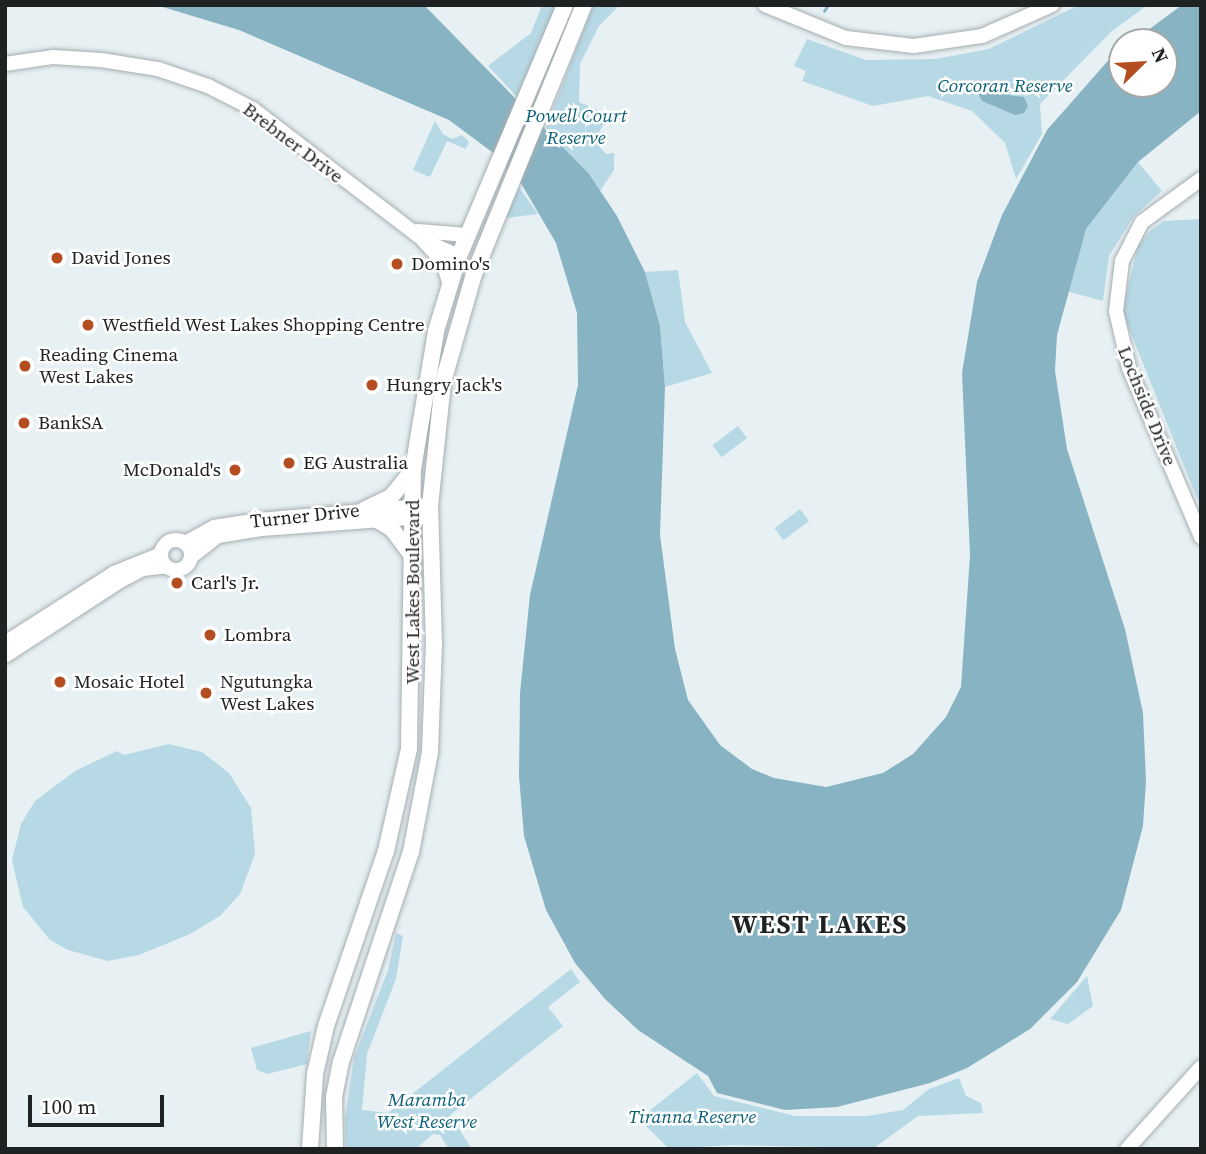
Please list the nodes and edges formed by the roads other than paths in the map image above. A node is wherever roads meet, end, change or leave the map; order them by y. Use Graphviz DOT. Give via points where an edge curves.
graph roads {
  1 [pos="565,5"];
  2 [pos="584,5"];
  3 [pos="765,5"];
  4 [pos="1052,5"];
  5 [pos="5,64"];
  6 [pos="1201,179"];
  7 [pos="502,205"];
  8 [pos="407,227"];
  9 [pos="467,236"];
  10 [pos="425,241"];
  11 [pos="459,256"];
  12 [pos="450,282"];
  13 [pos="413,469"];
  14 [pos="430,511"];
  15 [pos="411,512"];
  16 [pos="371,515"];
  17 [pos="1201,537"];
  18 [pos="188,550"];
  19 [pos="412,556"];
  20 [pos="164,560"];
  21 [pos="5,643"];
  22 [pos="5,656"];
  23 [pos="1201,1067"];
  24 [pos="310,1149"];
  25 [pos="335,1149"];
  26 [pos="1127,1149"];
  1 -- 9 [label="main road, West Lakes Boulevard"];
  2 -- 7 [label="main road, West Lakes Boulevard"];
  3 -- 4 [label="street" via="846,38 914,46 982,36"];
  5 -- 8 [label="street, Brebner Drive" via="53,57 101,60 158,69 208,86 253,109"];
  6 -- 17 [label="street, Lochside Drive" via="1137,230 1122,261 1116,311 1129,368"];
  7 -- 11 [label="main road" via="488,219 474,249"];
  7 -- 14 [label="main road, West Lakes Boulevard" via="474,274 443,382"];
  8 -- 9 [label="street, Brebner Drive"];
  8 -- 10 [label="street, Brebner Drive"];
  9 -- 11 [label="main road, West Lakes Boulevard"];
  10 -- 11 [label="street, Brebner Drive"];
  10 -- 12 [label="main road" via="443,260"];
  11 -- 12 [label="main road, West Lakes Boulevard"];
  12 -- 13 [label="main road, West Lakes Boulevard" via="428,372"];
  13 -- 15 [label="main road, West Lakes Boulevard"];
  13 -- 16 [label="main road"];
  14 -- 15 [label="street, Turner Drive"];
  14 -- 25 [label="main road, West Lakes Boulevard" via="434,645 430,752 423,799 394,908 341,1062 334,1097"];
  15 -- 16 [label="street, Turner Drive"];
  15 -- 19 [label="main road, West Lakes Boulevard"];
  16 -- 18 [label="street, Turner Drive" via="214,527"];
  16 -- 19 [label="main road" via="393,529"];
  18 -- 20 [label="street" via="169,542"];
  18 -- 20 [label="street" via="179,570"];
  19 -- 24 [label="main road, West Lakes Boulevard" via="413,719 401,798 326,1026 314,1074"];
  20 -- 21 [label="street" via="114,573"];
  20 -- 22 [label="street" via="120,581"];
  23 -- 26 [label="street"];
}
